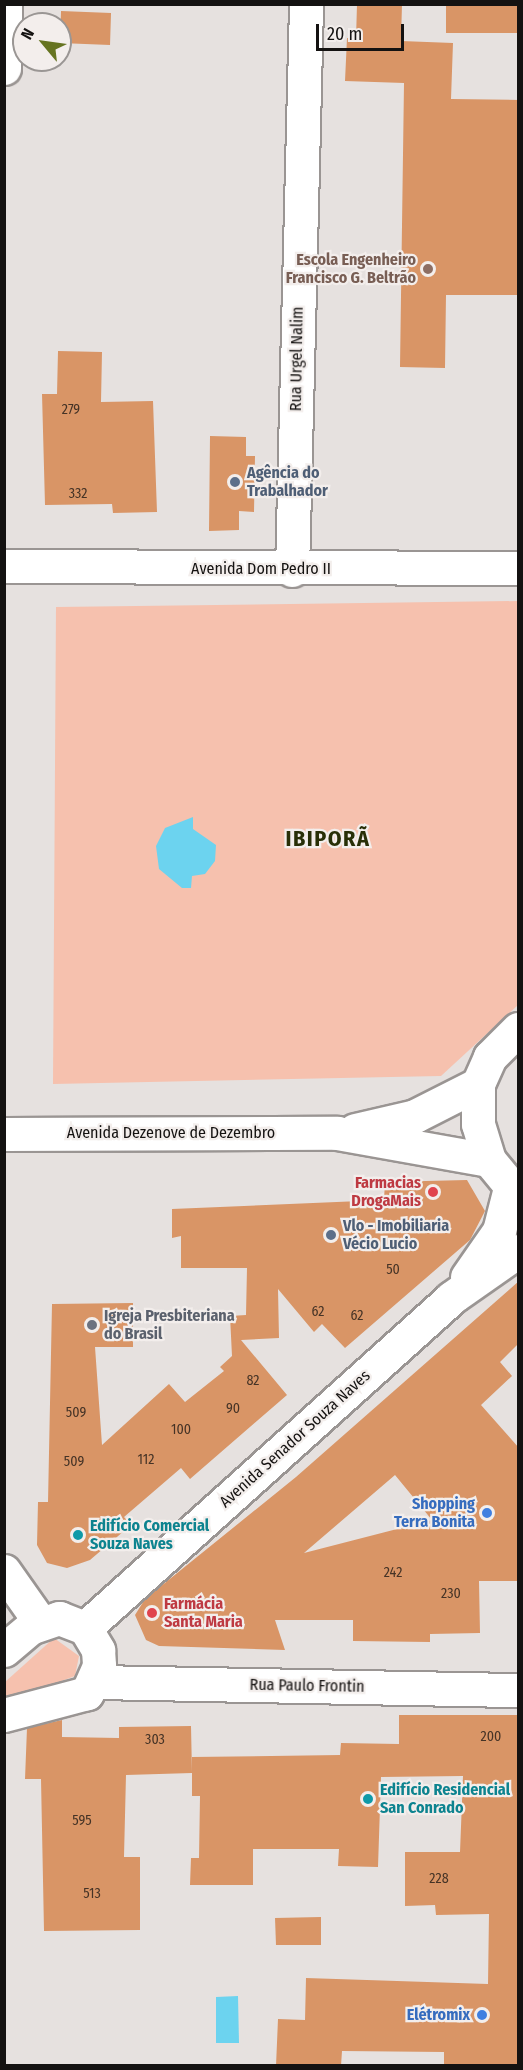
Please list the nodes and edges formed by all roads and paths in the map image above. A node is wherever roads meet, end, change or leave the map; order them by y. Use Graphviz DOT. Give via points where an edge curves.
graph roads {
  1 [pos="5,4"];
  2 [pos="306,4"];
  3 [pos="4,68"];
  4 [pos="4,566"];
  5 [pos="519,568"];
  6 [pos="292,570"];
  7 [pos="519,1029"];
  8 [pos="478,1084"];
  9 [pos="337,1133"];
  10 [pos="4,1134"];
  11 [pos="489,1160"];
  12 [pos="514,1192"];
  13 [pos="519,1251"];
  14 [pos="451,1298"];
  15 [pos="4,1571"];
  16 [pos="40,1622"];
  17 [pos="85,1628"];
  18 [pos="4,1650"];
  19 [pos="96,1682"];
  20 [pos="519,1690"];
  21 [pos="4,1715"];
  1 -- 3 [label="street"];
  2 -- 6 [label="street, Rua Urgel Nalim"];
  4 -- 6 [label="street, Avenida Dom Pedro II"];
  5 -- 6 [label="street, Avenida Dom Pedro II"];
  7 -- 8 [label="street" via="490,1057"];
  8 -- 9 [label="street, Avenida Dezenove de Dezembro" via="415,1116"];
  8 -- 11 [label="street" via="478,1124"];
  9 -- 10 [label="street, Avenida Dezenove de Dezembro"];
  9 -- 11 [label="street, Avenida Dezenove de Dezembro"];
  11 -- 12 [label="street"];
  12 -- 14 [label="street" via="499,1232"];
  13 -- 14 [label="street"];
  14 -- 17 [label="street, Avenida Senador Souza Naves"];
  15 -- 16 [label="street"];
  16 -- 17 [label="street" via="59,1618"];
  16 -- 18 [label="street"];
  17 -- 19 [label="street" via="98,1650"];
  19 -- 20 [label="street, Rua Paulo Frontin"];
  19 -- 21 [label="street" via="75,1699"];
}
